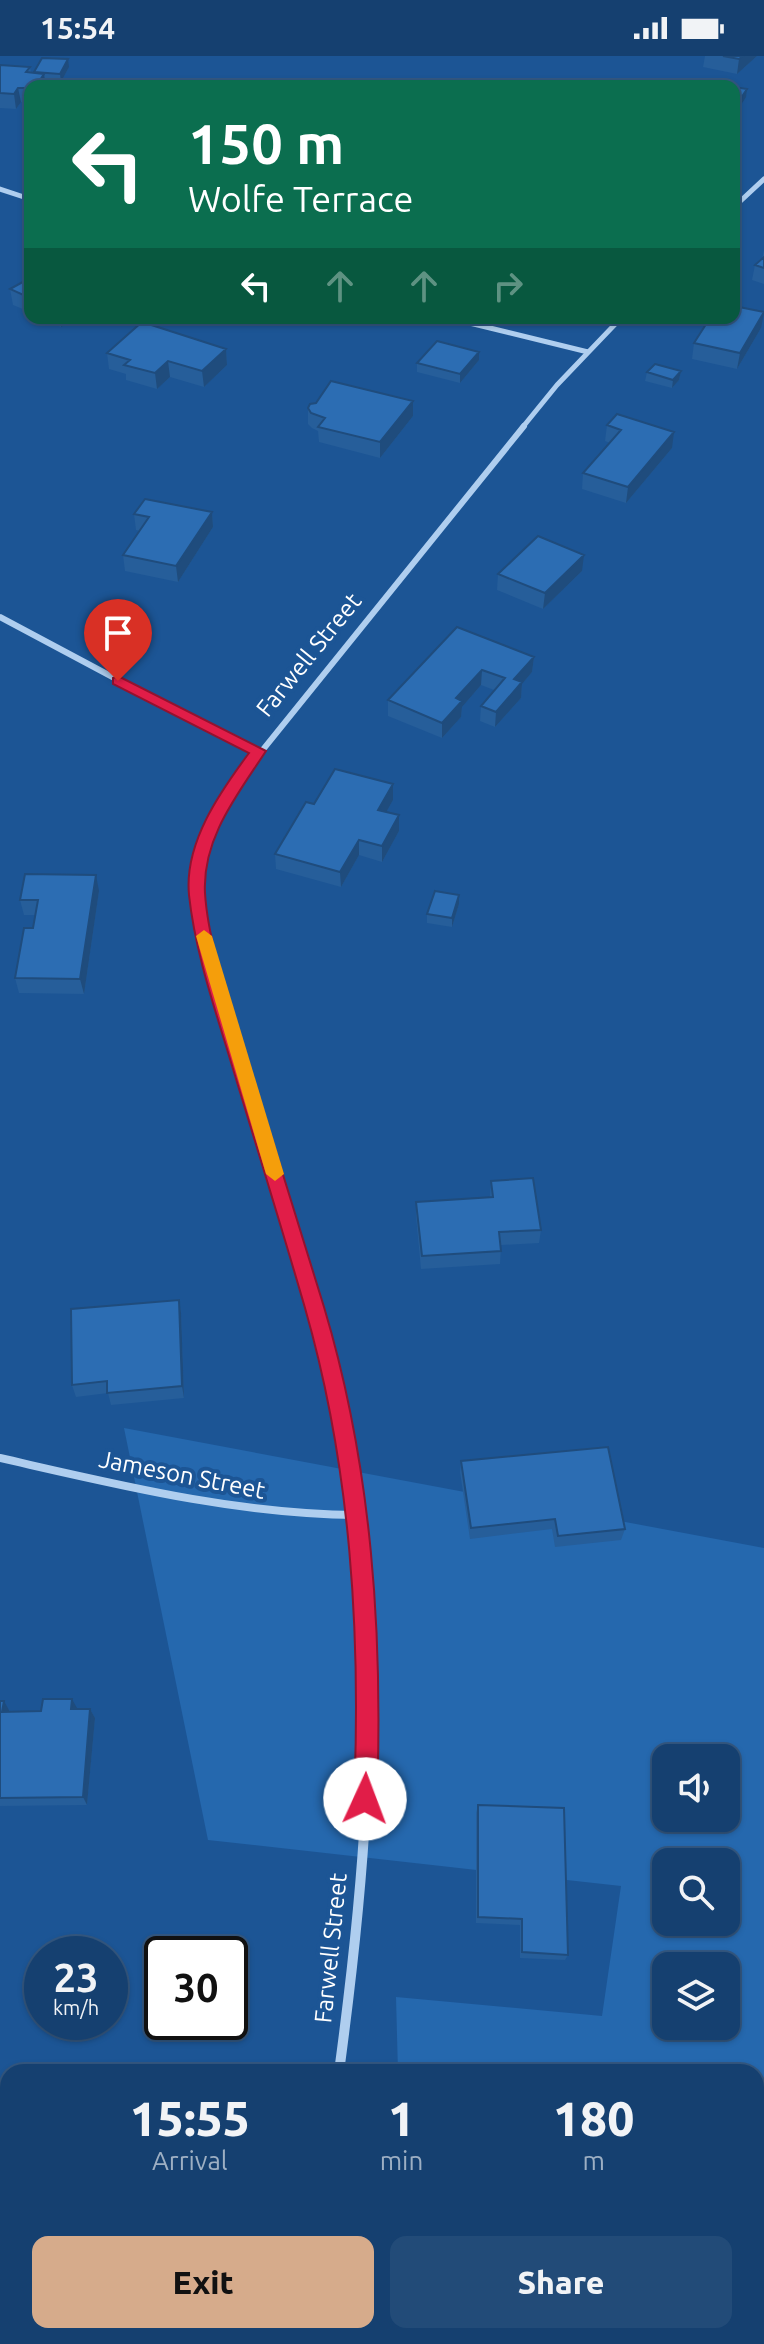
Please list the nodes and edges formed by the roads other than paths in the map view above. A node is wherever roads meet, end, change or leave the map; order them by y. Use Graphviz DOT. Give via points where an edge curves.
graph roads {
  1 [pos="764,179"];
  2 [pos="0,189"];
  3 [pos="24,197"];
  4 [pos="740,201"];
  5 [pos="474,324"];
  6 [pos="615,324"];
  7 [pos="588,352"];
  8 [pos="0,617"];
  9 [pos="259,751"];
  10 [pos="0,1458"];
  11 [pos="357,1515"];
  12 [pos="340,2064"];
  1 -- 4 [label="street"];
  2 -- 3 [label="street"];
  5 -- 7 [label="street"];
  6 -- 7 [label="street, Farwell Street"];
  7 -- 9 [label="street, Farwell Street"];
  8 -- 9 [label="street"];
  9 -- 11 [label="street, Farwell Street" via="214,819 197,892 212,973 316,1311"];
  10 -- 11 [label="street, Jameson Street" via="250,1512"];
  11 -- 12 [label="street, Farwell Street" via="369,1706 352,1981"];
}
